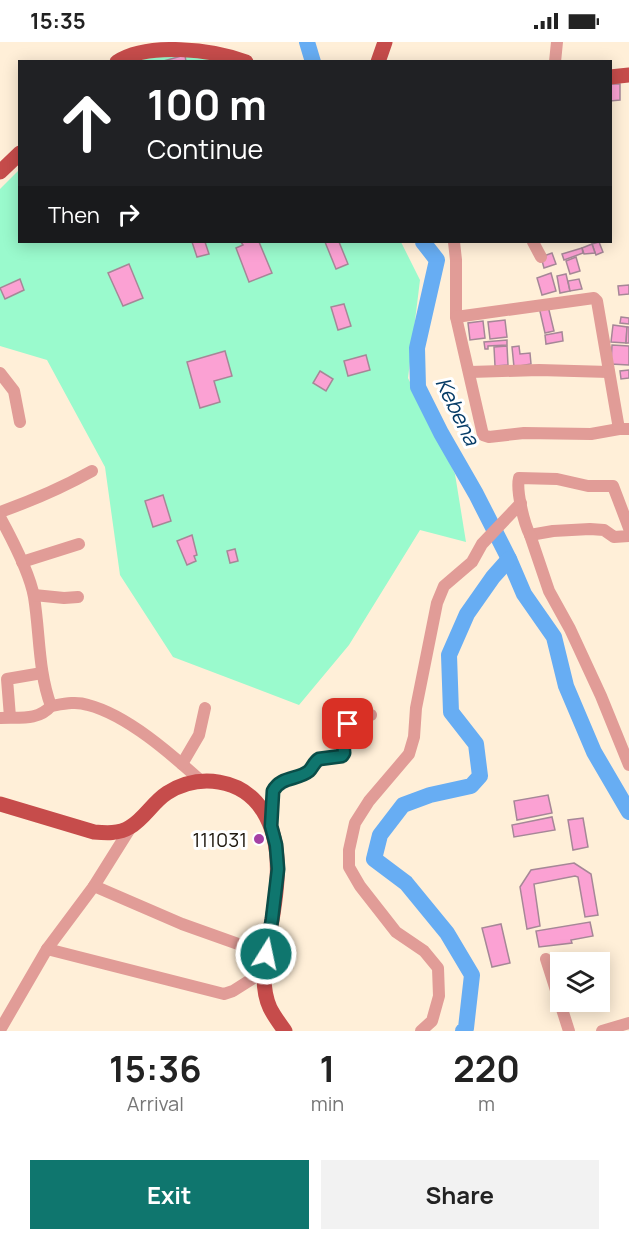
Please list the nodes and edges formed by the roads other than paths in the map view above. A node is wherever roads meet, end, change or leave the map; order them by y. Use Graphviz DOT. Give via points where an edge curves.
graph roads {
  1 [pos="385,42"];
  2 [pos="557,42"];
  3 [pos="120,53"];
  4 [pos="239,60"];
  5 [pos="379,60"];
  6 [pos="555,60"];
  7 [pos="629,75"];
  8 [pos="612,77"];
  9 [pos="18,155"];
  10 [pos="0,172"];
  11 [pos="454,243"];
  12 [pos="534,243"];
  13 [pos="541,257"];
  14 [pos="456,316"];
  15 [pos="470,372"];
  16 [pos="609,372"];
  17 [pos="0,373"];
  18 [pos="20,422"];
  19 [pos="624,429"];
  20 [pos="92,471"];
  21 [pos="521,503"];
  22 [pos="0,512"];
  23 [pos="0,517"];
  24 [pos="628,523"];
  25 [pos="530,535"];
  26 [pos="629,536"];
  27 [pos="79,544"];
  28 [pos="22,562"];
  29 [pos="34,595"];
  30 [pos="78,597"];
  31 [pos="42,673"];
  32 [pos="51,706"];
  33 [pos="205,708"];
  34 [pos="371,715"];
  35 [pos="5,718"];
  36 [pos="182,764"];
  37 [pos="629,765"];
  38 [pos="200,780"];
  39 [pos="0,804"];
  40 [pos="271,826"];
  41 [pos="131,827"];
  42 [pos="94,886"];
  43 [pos="47,949"];
  44 [pos="266,954"];
  45 [pos="546,959"];
  46 [pos="263,972"];
  47 [pos="3,1016"];
  48 [pos="629,1023"];
  49 [pos="0,1030"];
  50 [pos="285,1031"];
  51 [pos="421,1031"];
  52 [pos="569,1031"];
  53 [pos="602,1031"];
  1 -- 5 [label="main road"];
  2 -- 6 [label="street"];
  3 -- 4 [label="main road" via="186,48"];
  7 -- 8 [label="main road"];
  9 -- 10 [label="main road"];
  11 -- 14 [label="street"];
  12 -- 13 [label="street"];
  14 -- 15 [label="street"];
  14 -- 16 [label="street" via="594,298"];
  15 -- 16 [label="street"];
  15 -- 19 [label="street" via="486,437 591,434"];
  16 -- 19 [label="street"];
  17 -- 18 [label="street" via="14,391"];
  20 -- 22 [label="street" via="33,501"];
  21 -- 24 [label="street" via="519,478 609,485 615,490"];
  21 -- 25 [label="street"];
  21 -- 51 [label="street" via="482,544 472,562 444,586 437,603 409,754 355,823 349,850 349,867 360,886 396,932 424,951 438,968 439,996 432,1021"];
  23 -- 28 [label="street"];
  25 -- 26 [label="street" via="590,529 604,530 614,537"];
  25 -- 37 [label="street" via="549,591 579,648"];
  27 -- 28 [label="street"];
  28 -- 29 [label="street"];
  29 -- 30 [label="street"];
  29 -- 31 [label="street"];
  31 -- 32 [label="street"];
  31 -- 35 [label="street" via="7,679"];
  32 -- 35 [label="street" via="36,717"];
  32 -- 36 [label="street" via="87,704 118,717"];
  33 -- 36 [label="street" via="199,735"];
  34 -- 40 [label="street" via="342,726 342,756 319,759 308,772 276,786"];
  36 -- 38 [label="street"];
  38 -- 40 [label="main road" via="213,780 242,790 255,799"];
  38 -- 41 [label="main road" via="166,794"];
  39 -- 41 [label="main road" via="94,832"];
  40 -- 44 [label="main road" via="278,869"];
  41 -- 42 [label="street"];
  42 -- 43 [label="street"];
  42 -- 44 [label="street"];
  43 -- 46 [label="street" via="224,994"];
  43 -- 47 [label="street"];
  44 -- 46 [label="main road"];
  45 -- 52 [label="street"];
  46 -- 50 [label="main road" via="270,1009"];
  47 -- 49 [label="street"];
  48 -- 53 [label="street"];
}
